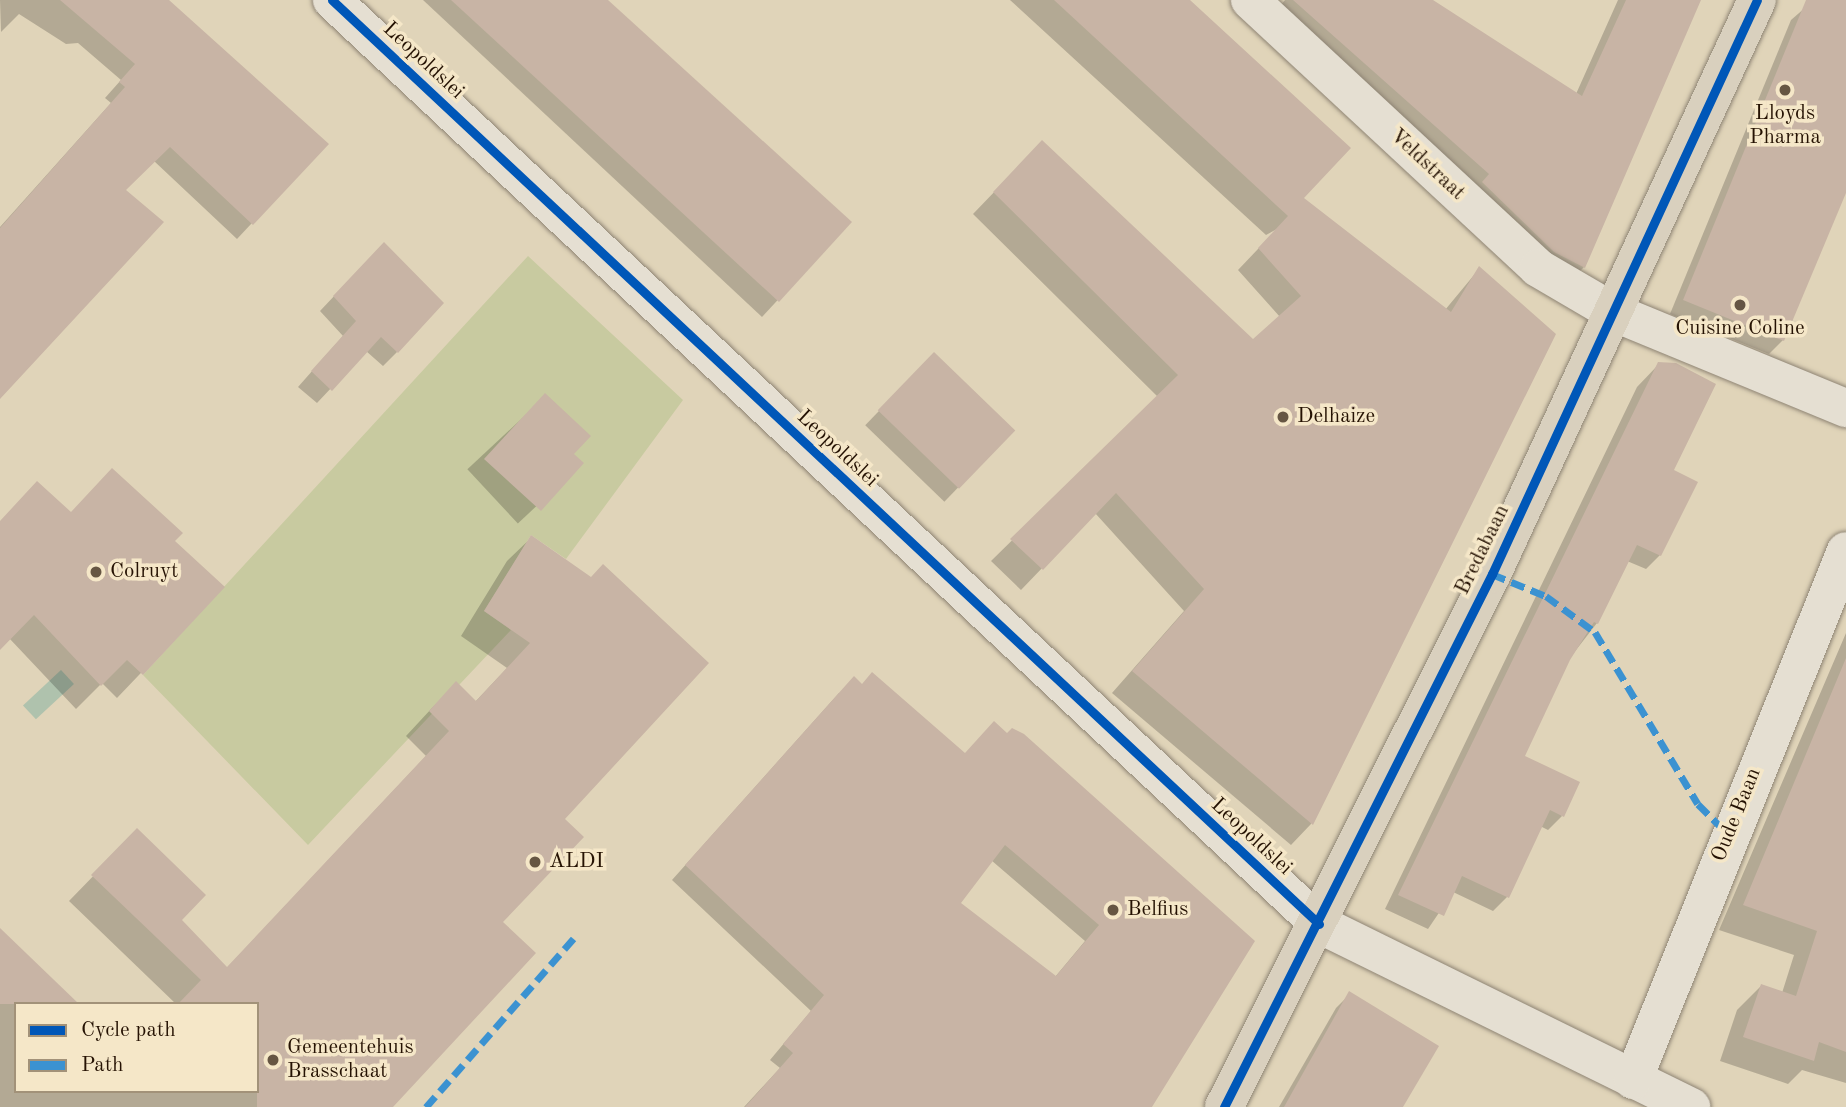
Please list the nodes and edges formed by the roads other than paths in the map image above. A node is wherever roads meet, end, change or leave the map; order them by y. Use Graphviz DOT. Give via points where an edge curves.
graph roads {
  1 [pos="332,0"];
  2 [pos="1250,0"];
  3 [pos="1757,0"];
  4 [pos="1615,313"];
  5 [pos="1846,408"];
  6 [pos="1846,551"];
  7 [pos="1318,924"];
  8 [pos="1633,1080"];
  9 [pos="1224,1107"];
  10 [pos="1691,1107"];
  1 -- 7 [label="street, Leopoldslei"];
  2 -- 4 [label="street, Veldstraat" via="1538,268"];
  3 -- 4 [label="main road, Bredabaan"];
  4 -- 5 [label="street, Veldstraat"];
  4 -- 7 [label="main road, Bredabaan"];
  6 -- 8 [label="street, Oude Baan"];
  7 -- 8 [label="street"];
  7 -- 9 [label="main road, Bredabaan"];
  8 -- 10 [label="street"];
}
